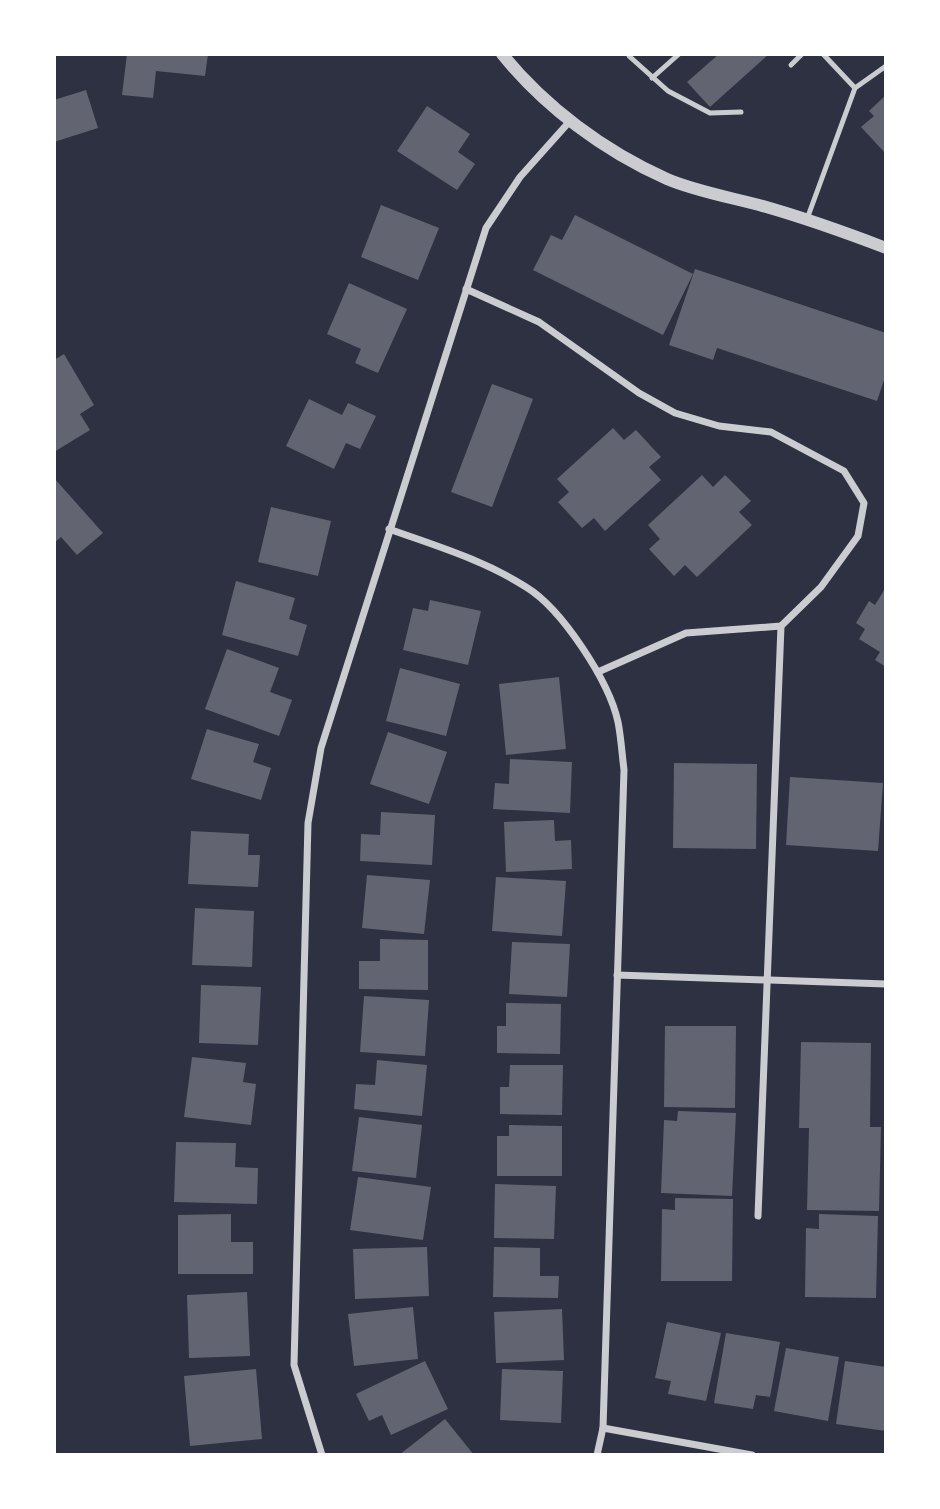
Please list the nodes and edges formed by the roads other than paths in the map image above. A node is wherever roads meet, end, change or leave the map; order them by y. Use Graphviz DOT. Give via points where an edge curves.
graph roads {
  1 [pos="502,54"];
  2 [pos="679,54"];
  3 [pos="802,54"];
  4 [pos="823,54"];
  5 [pos="629,56"];
  6 [pos="791,65"];
  7 [pos="886,66"];
  8 [pos="652,78"];
  9 [pos="855,88"];
  10 [pos="741,112"];
  11 [pos="570,121"];
  12 [pos="807,219"];
  13 [pos="886,248"];
  14 [pos="466,289"];
  15 [pos="389,528"];
  16 [pos="781,626"];
  17 [pos="598,672"];
  18 [pos="617,975"];
  19 [pos="767,981"];
  20 [pos="886,984"];
  21 [pos="758,1216"];
  22 [pos="603,1428"];
  23 [pos="322,1455"];
  24 [pos="597,1455"];
  25 [pos="752,1455"];
  1 -- 11 [label="street"];
  2 -- 8 [label="lane"];
  3 -- 6 [label="lane"];
  4 -- 9 [label="lane"];
  5 -- 8 [label="lane"];
  7 -- 9 [label="lane"];
  8 -- 10 [label="lane" via="710,113"];
  9 -- 12 [label="lane"];
  11 -- 12 [label="street" via="668,180"];
  11 -- 14 [label="street" via="520,177 486,228"];
  12 -- 13 [label="street"];
  14 -- 15 [label="street"];
  14 -- 16 [label="street" via="539,322 675,413 719,426 771,432 844,471 864,503 858,536 821,587"];
  15 -- 17 [label="street" via="483,563 529,588 565,624"];
  15 -- 23 [label="street" via="321,748 308,824 294,1365"];
  16 -- 17 [label="street" via="686,634"];
  16 -- 19 [label="street"];
  17 -- 18 [label="street" via="618,720 624,769"];
  18 -- 19 [label="street"];
  18 -- 22 [label="street"];
  19 -- 20 [label="street"];
  19 -- 21 [label="street"];
  22 -- 24 [label="street"];
  22 -- 25 [label="street"];
}
